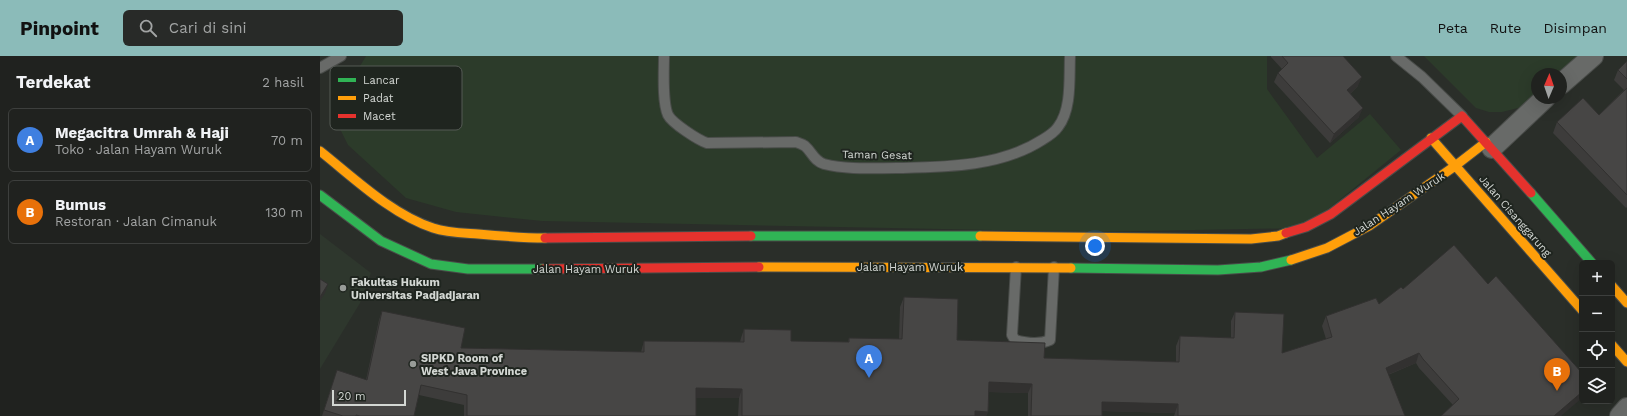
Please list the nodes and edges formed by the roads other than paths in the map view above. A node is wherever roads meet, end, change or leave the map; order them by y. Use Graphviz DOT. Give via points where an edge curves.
graph roads {
  1 [pos="341,56"];
  2 [pos="664,56"];
  3 [pos="1070,56"];
  4 [pos="1396,56"];
  5 [pos="1593,56"];
  6 [pos="320,68"];
  7 [pos="1567,79"];
  8 [pos="1538,104"];
  9 [pos="1462,116"];
  10 [pos="1431,138"];
  11 [pos="1489,145"];
  12 [pos="320,151"];
  13 [pos="1456,166"];
  14 [pos="320,194"];
  15 [pos="1589,260"];
  16 [pos="1016,267"];
  17 [pos="1054,267"];
  18 [pos="1615,289"];
  19 [pos="1627,303"];
  20 [pos="1579,307"];
  21 [pos="1615,348"];
  22 [pos="1627,362"];
  23 [pos="1627,408"];
  24 [pos="1620,416"];
  1 -- 6 [label="lane"];
  2 -- 3 [label="lane, Taman Gesat" via="665,102 668,116 697,139 707,144 796,142 805,146 816,160 822,163 864,168 935,167 987,161 1035,145 1058,127 1063,118 1068,101"];
  4 -- 9 [label="lane"];
  5 -- 7 [label="street"];
  8 -- 11 [label="street, Jalan Hayam Wuruk"];
  9 -- 10 [label="street"];
  9 -- 11 [label="street"];
  10 -- 12 [label="street" via="1331,214 1306,227 1278,236 1251,239 1118,242 836,239 524,242 451,232 414,220 383,201"];
  10 -- 13 [label="street, Jalan Cisanggarung"];
  11 -- 13 [label="street, Jalan Hayam Wuruk"];
  11 -- 15 [label="street"];
  13 -- 17 [label="street, Jalan Hayam Wuruk" via="1369,226 1327,248 1286,262 1261,267 1218,270 1118,265"];
  13 -- 20 [label="street, Jalan Cisanggarung"];
  14 -- 16 [label="street, Jalan Hayam Wuruk" via="381,241 431,264 468,269 523,265 835,263"];
  16 -- 17 [label="street, Jalan Hayam Wuruk"];
  16 -- 17 [label="lane" via="1012,335 1015,340 1024,343 1044,343 1050,340"];
  18 -- 19 [label="street"];
  21 -- 22 [label="street"];
  23 -- 24 [label="street"];
}
